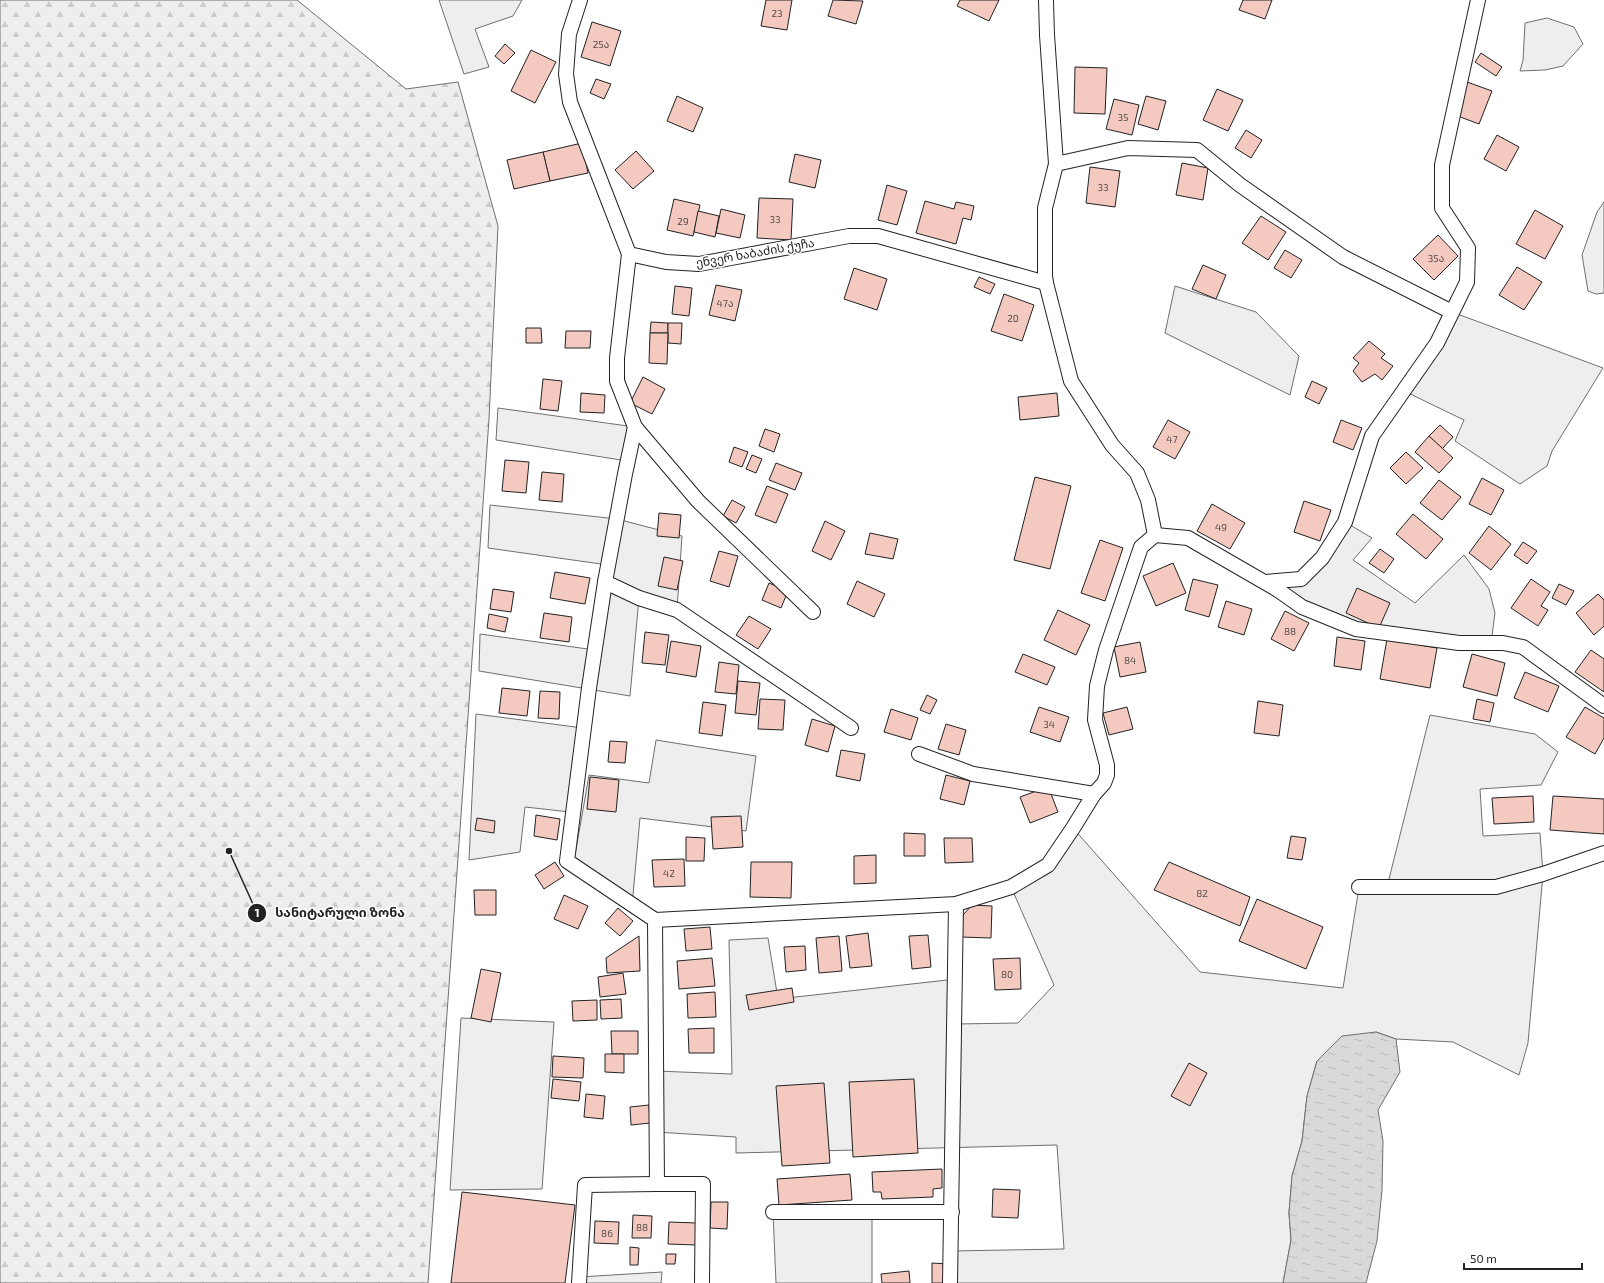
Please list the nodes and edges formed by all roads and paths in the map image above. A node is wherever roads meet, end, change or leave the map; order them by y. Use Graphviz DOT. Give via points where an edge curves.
graph roads {
  1 [pos="580,0"];
  2 [pos="1046,0"];
  3 [pos="1478,0"];
  4 [pos="1056,164"];
  5 [pos="629,254"];
  6 [pos="1046,283"];
  7 [pos="1452,312"];
  8 [pos="635,427"];
  9 [pos="1156,535"];
  10 [pos="605,582"];
  11 [pos="1265,582"];
  12 [pos="813,612"];
  13 [pos="1604,706"];
  14 [pos="851,728"];
  15 [pos="920,754"];
  16 [pos="1094,794"];
  17 [pos="1604,853"];
  18 [pos="1359,887"];
  19 [pos="956,904"];
  20 [pos="655,920"];
  21 [pos="657,1184"];
  22 [pos="773,1212"];
  23 [pos="952,1212"];
  24 [pos="578,1283"];
  25 [pos="702,1283"];
  26 [pos="950,1283"];
  1 -- 5 [label="street" via="568,41 566,74 570,102"];
  2 -- 4 [label="street"];
  3 -- 7 [label="street" via="1442,165 1442,208 1468,248 1467,282"];
  4 -- 6 [label="street" via="1046,208"];
  4 -- 7 [label="street" via="1128,148 1197,150 1240,185 1344,257"];
  5 -- 6 [label="street, ენვერ ხაბაძის ქუჩა" via="666,262 699,264 849,236 878,236"];
  5 -- 8 [label="street" via="617,358 617,381"];
  6 -- 9 [label="street" via="1071,381 1112,445 1136,473 1148,500"];
  7 -- 11 [label="street" via="1437,343 1372,436 1345,522 1322,558 1300,579"];
  8 -- 10 [label="street"];
  8 -- 12 [label="street" via="698,501"];
  9 -- 11 [label="street" via="1188,538"];
  9 -- 16 [label="street" via="1141,547 1106,650 1097,686 1095,720 1107,765 1107,775 1104,783"];
  10 -- 14 [label="street" via="639,598 677,610"];
  10 -- 20 [label="street" via="567,861"];
  11 -- 13 [label="street" via="1302,607 1356,629 1459,643 1504,643 1523,647"];
  15 -- 16 [label="street" via="973,774"];
  16 -- 19 [label="street" via="1048,865 1011,887"];
  17 -- 18 [label="street" via="1496,887"];
  19 -- 20 [label="street"];
  19 -- 23 [label="street"];
  20 -- 21 [label="street"];
  21 -- 24 [label="street" via="585,1185"];
  21 -- 25 [label="street" via="704,1184"];
  22 -- 23 [label="street"];
  23 -- 26 [label="street"];
}
